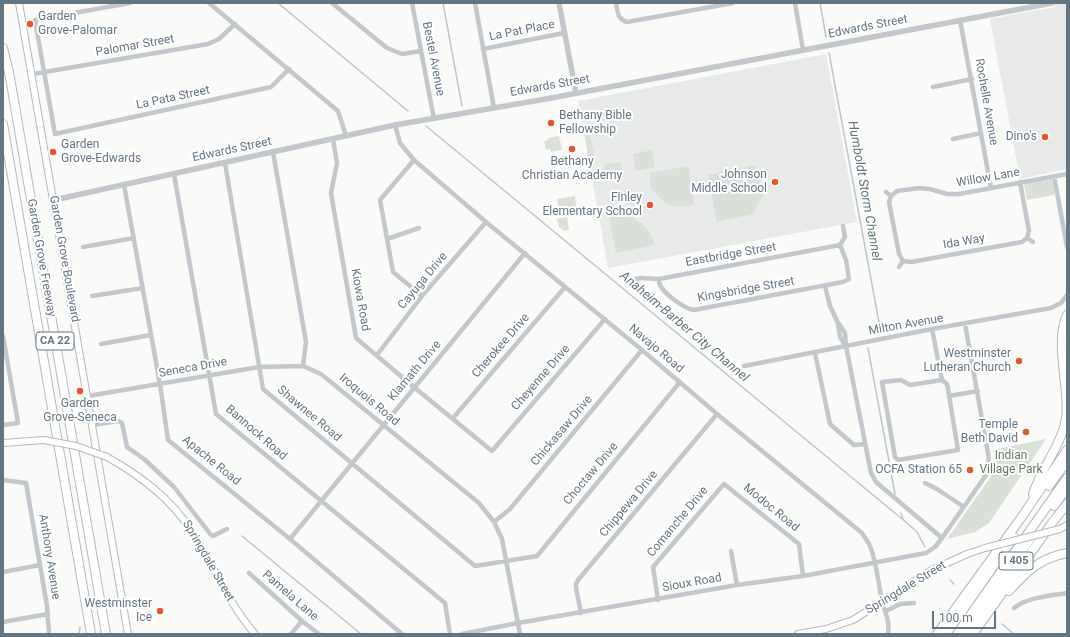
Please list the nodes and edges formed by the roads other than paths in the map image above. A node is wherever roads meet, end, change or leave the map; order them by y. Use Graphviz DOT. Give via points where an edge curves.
graph roads {
  1 [pos="20,3"];
  2 [pos="130,3"];
  3 [pos="209,3"];
  4 [pos="332,3"];
  5 [pos="412,3"];
  6 [pos="475,3"];
  7 [pos="559,3"];
  8 [pos="616,3"];
  9 [pos="732,3"];
  10 [pos="795,3"];
  11 [pos="1052,3"];
  12 [pos="960,20"];
  13 [pos="235,24"];
  14 [pos="564,33"];
  15 [pos="3,48"];
  16 [pos="483,49"];
  17 [pos="803,50"];
  18 [pos="421,51"];
  19 [pos="289,69"];
  20 [pos="45,72"];
  21 [pos="32,74"];
  22 [pos="972,79"];
  23 [pos="933,87"];
  24 [pos="576,93"];
  25 [pos="494,108"];
  26 [pos="434,119"];
  27 [pos="3,124"];
  28 [pos="395,125"];
  29 [pos="981,133"];
  30 [pos="346,136"];
  31 [pos="333,139"];
  32 [pos="953,139"];
  33 [pos="273,152"];
  34 [pos="414,160"];
  35 [pos="225,163"];
  36 [pos="174,174"];
  37 [pos="1067,174"];
  38 [pos="1054,176"];
  39 [pos="1020,182"];
  40 [pos="124,185"];
  41 [pos="991,188"];
  42 [pos="886,192"];
  43 [pos="891,196"];
  44 [pos="54,200"];
  45 [pos="486,222"];
  46 [pos="843,226"];
  47 [pos="418,228"];
  48 [pos="134,238"];
  49 [pos="1027,238"];
  50 [pos="387,239"];
  51 [pos="1033,242"];
  52 [pos="840,245"];
  53 [pos="83,247"];
  54 [pos="1067,247"];
  55 [pos="525,253"];
  56 [pos="903,261"];
  57 [pos="899,266"];
  58 [pos="659,279"];
  59 [pos="626,281"];
  60 [pos="825,286"];
  61 [pos="565,287"];
  62 [pos="143,288"];
  63 [pos="1067,295"];
  64 [pos="92,296"];
  65 [pos="422,296"];
  66 [pos="1067,315"];
  67 [pos="605,319"];
  68 [pos="965,324"];
  69 [pos="932,330"];
  70 [pos="151,335"];
  71 [pos="3,336"];
  72 [pos="101,344"];
  73 [pos="846,346"];
  74 [pos="642,350"];
  75 [pos="816,352"];
  76 [pos="377,355"];
  77 [pos="303,366"];
  78 [pos="744,366"];
  79 [pos="259,367"];
  80 [pos="210,375"];
  81 [pos="942,380"];
  82 [pos="680,382"];
  83 [pos="160,384"];
  84 [pos="415,388"];
  85 [pos="978,391"];
  86 [pos="88,396"];
  87 [pos="949,396"];
  88 [pos="717,414"];
  89 [pos="453,418"];
  90 [pos="3,425"];
  91 [pos="93,425"];
  92 [pos="383,425"];
  93 [pos="3,443"];
  94 [pos="865,444"];
  95 [pos="1067,450"];
  96 [pos="492,451"];
  97 [pos="1067,461"];
  98 [pos="352,464"];
  99 [pos="1067,478"];
  100 [pos="3,480"];
  101 [pos="925,483"];
  102 [pos="724,484"];
  103 [pos="1067,488"];
  104 [pos="321,501"];
  105 [pos="1030,504"];
  106 [pos="1067,504"];
  107 [pos="964,507"];
  108 [pos="494,522"];
  109 [pos="1067,525"];
  110 [pos="227,529"];
  111 [pos="1060,529"];
  112 [pos="1067,530"];
  113 [pos="942,538"];
  114 [pos="290,539"];
  115 [pos="731,551"];
  116 [pos="1067,553"];
  117 [pos="507,560"];
  118 [pos="875,563"];
  119 [pos="40,565"];
  120 [pos="3,572"];
  121 [pos="249,573"];
  122 [pos="803,576"];
  123 [pos="737,585"];
  124 [pos="1067,593"];
  125 [pos="658,600"];
  126 [pos="883,602"];
  127 [pos="914,603"];
  128 [pos="1014,608"];
  129 [pos="886,611"];
  130 [pos="581,613"];
  131 [pos="48,614"];
  132 [pos="988,614"];
  133 [pos="302,621"];
  134 [pos="3,622"];
  135 [pos="518,623"];
  136 [pos="49,634"];
  137 [pos="91,634"];
  138 [pos="106,634"];
  139 [pos="128,634"];
  140 [pos="255,634"];
  141 [pos="291,634"];
  142 [pos="319,634"];
  143 [pos="402,634"];
  144 [pos="450,634"];
  145 [pos="462,634"];
  146 [pos="520,634"];
  147 [pos="798,634"];
  148 [pos="888,634"];
  149 [pos="937,634"];
  150 [pos="946,634"];
  151 [pos="957,634"];
  152 [pos="964,634"];
  153 [pos="973,634"];
  1 -- 21 [label="main road, Garden Grove Boulevard"];
  2 -- 20 [label="street" via="35,20"];
  3 -- 13 [label="street"];
  4 -- 18 [label="street" via="387,48 402,54"];
  5 -- 18 [label="street, Bestel Avenue"];
  6 -- 16 [label="street"];
  7 -- 14 [label="street"];
  8 -- 9 [label="street" via="619,18 627,22"];
  10 -- 17 [label="street"];
  11 -- 12 [label="street, Edwards Street"];
  12 -- 17 [label="street, Edwards Street"];
  12 -- 22 [label="street, Rochelle Avenue"];
  13 -- 19 [label="street"];
  13 -- 20 [label="street, Palomar Street" via="220,39 208,44"];
  14 -- 16 [label="street, La Pat Place"];
  14 -- 24 [label="street"];
  15 -- 138 [label="highway, Garden Grove Freeway / CA 22"];
  16 -- 25 [label="street"];
  17 -- 24 [label="street, Edwards Street"];
  18 -- 26 [label="street, Bestel Avenue"];
  19 -- 20 [label="street, La Pata Street" via="271,87 55,134"];
  19 -- 30 [label="street" via="338,111"];
  20 -- 21 [label="street, Palomar Street"];
  21 -- 44 [label="main road, Garden Grove Boulevard"];
  22 -- 23 [label="street"];
  22 -- 29 [label="street, Rochelle Avenue"];
  24 -- 25 [label="street, Edwards Street"];
  25 -- 26 [label="street, Edwards Street"];
  26 -- 28 [label="street, Edwards Street"];
  27 -- 137 [label="highway, Garden Grove Freeway / CA 22"];
  28 -- 30 [label="street, Edwards Street"];
  28 -- 34 [label="street, Navajo Road" via="400,143"];
  29 -- 32 [label="street"];
  29 -- 41 [label="street, Rochelle Avenue"];
  30 -- 31 [label="street, Edwards Street"];
  31 -- 33 [label="street, Edwards Street"];
  31 -- 76 [label="street, Kiowa Road" via="337,163 331,193 356,338"];
  33 -- 35 [label="street, Edwards Street"];
  33 -- 77 [label="street" via="306,342"];
  34 -- 45 [label="street, Navajo Road"];
  34 -- 50 [label="street" via="380,200"];
  35 -- 36 [label="street, Edwards Street"];
  35 -- 79 [label="street, Shawnee Road"];
  36 -- 40 [label="street, Edwards Street"];
  36 -- 80 [label="street, Bannock Road"];
  37 -- 38 [label="street, Willow Lane"];
  38 -- 39 [label="street, Willow Lane"];
  38 -- 54 [label="street"];
  39 -- 41 [label="street, Willow Lane"];
  39 -- 49 [label="street" via="1029,231"];
  40 -- 44 [label="street, Edwards Street"];
  40 -- 48 [label="street, Apache Road"];
  41 -- 43 [label="street, Willow Lane" via="947,194 925,188 913,188 897,191"];
  42 -- 43 [label="street"];
  43 -- 56 [label="street" via="889,202 897,247"];
  44 -- 86 [label="main road, Garden Grove Boulevard"];
  45 -- 55 [label="street, Navajo Road"];
  45 -- 65 [label="street, Cayuga Drive"];
  46 -- 52 [label="street" via="845,237"];
  47 -- 50 [label="street"];
  48 -- 53 [label="street"];
  48 -- 62 [label="street, Apache Road"];
  49 -- 51 [label="street"];
  49 -- 56 [label="street, Ida Way" via="1022,242 911,262"];
  50 -- 65 [label="street" via="393,272"];
  52 -- 58 [label="street, Eastbridge Street"];
  52 -- 60 [label="street, Kingsbridge Street" via="849,279"];
  55 -- 61 [label="street, Navajo Road"];
  55 -- 84 [label="street, Klamath Drive"];
  56 -- 57 [label="street"];
  58 -- 59 [label="street, Eastbridge Street" via="641,278"];
  58 -- 60 [label="street, Kingsbridge Street" via="660,286 672,297 684,307 694,310"];
  60 -- 73 [label="street" via="830,306 845,333"];
  61 -- 67 [label="street, Navajo Road"];
  61 -- 89 [label="street, Cherokee Drive"];
  62 -- 64 [label="street"];
  62 -- 70 [label="street, Apache Road"];
  63 -- 68 [label="street, Milton Avenue" via="1061,303 1051,308"];
  65 -- 76 [label="street, Cayuga Drive"];
  66 -- 105 [label="highway" via="1062,339 1066,417 1061,436"];
  67 -- 74 [label="street, Navajo Road"];
  67 -- 96 [label="street, Cheyenne Drive"];
  68 -- 69 [label="street, Milton Avenue"];
  68 -- 85 [label="street"];
  69 -- 73 [label="street, Milton Avenue"];
  69 -- 81 [label="street"];
  70 -- 72 [label="street"];
  70 -- 83 [label="street, Apache Road"];
  71 -- 90 [label="street" via="18,423"];
  73 -- 75 [label="street, Milton Avenue"];
  73 -- 94 [label="street"];
  74 -- 82 [label="street, Navajo Road"];
  74 -- 108 [label="street, Chickasaw Drive" via="510,509"];
  75 -- 78 [label="street, Milton Avenue"];
  75 -- 94 [label="street" via="830,424 854,445"];
  76 -- 84 [label="street, Kiowa Road"];
  77 -- 79 [label="street, Seneca Drive"];
  77 -- 92 [label="street, Iroquois Road" via="321,374"];
  79 -- 80 [label="street, Seneca Drive"];
  79 -- 98 [label="street, Shawnee Road" via="263,389"];
  80 -- 83 [label="street, Seneca Drive"];
  80 -- 104 [label="street, Bannock Road" via="216,414"];
  81 -- 87 [label="street" via="947,384"];
  81 -- 87 [label="street" via="910,385 901,380 882,382 895,457 898,460 958,450"];
  82 -- 88 [label="street, Navajo Road"];
  82 -- 117 [label="street, Choctaw Drive" via="537,556"];
  83 -- 86 [label="street, Seneca Drive"];
  83 -- 114 [label="street, Apache Road" via="168,440"];
  84 -- 89 [label="street, Kiowa Road"];
  84 -- 92 [label="street, Klamath Drive"];
  85 -- 87 [label="street"];
  85 -- 107 [label="street" via="989,465 986,475"];
  86 -- 91 [label="main road, Garden Grove Boulevard"];
  88 -- 118 [label="street, Navajo Road" via="862,532 870,545"];
  88 -- 130 [label="street, Chippewa Drive" via="578,580 576,588"];
  89 -- 96 [label="street, Kiowa Road"];
  91 -- 110 [label="street" via="118,421 122,423 127,447 174,487 211,535"];
  91 -- 139 [label="main road, Garden Grove Boulevard"];
  92 -- 98 [label="street, Klamath Drive"];
  92 -- 108 [label="street, Iroquois Road" via="479,504"];
  93 -- 140 [label="main road, Springdale Street, bridge" via="44,440 76,446 107,457 153,487 179,513 191,530 232,603"];
  94 -- 113 [label="street" via="871,473 876,482"];
  95 -- 105 [label="highway, I 405"];
  97 -- 150 [label="highway"];
  98 -- 104 [label="street, Klamath Drive"];
  98 -- 117 [label="street, Shawnee Road" via="475,566"];
  99 -- 151 [label="highway"];
  100 -- 119 [label="street, Anthony Avenue" via="26,483"];
  101 -- 107 [label="street"];
  102 -- 122 [label="street, Modoc Road" via="799,544"];
  102 -- 125 [label="street, Comanche Drive" via="653,567"];
  103 -- 152 [label="highway, I 405"];
  104 -- 114 [label="street, Klamath Drive"];
  104 -- 144 [label="street, Bannock Road" via="445,603"];
  105 -- 149 [label="highway, I 405"];
  106 -- 132 [label="highway"];
  107 -- 113 [label="street"];
  108 -- 117 [label="street, Iroquois Road" via="502,539"];
  109 -- 111 [label="main road, Springdale Street"];
  111 -- 112 [label="main road, Springdale Street"];
  111 -- 126 [label="main road, Springdale Street, bridge" via="967,554 932,570"];
  113 -- 118 [label="street, Sioux Road" via="926,553"];
  114 -- 143 [label="street, Apache Road"];
  115 -- 123 [label="street"];
  116 -- 132 [label="highway" via="1034,566"];
  117 -- 135 [label="street, Iroquois Road"];
  118 -- 122 [label="street, Sioux Road"];
  118 -- 126 [label="street, Navajo Road"];
  119 -- 120 [label="street"];
  119 -- 131 [label="street, Anthony Avenue"];
  121 -- 133 [label="street, Pamela Lane"];
  122 -- 123 [label="street, Sioux Road"];
  123 -- 125 [label="street, Sioux Road"];
  124 -- 128 [label="street" via="1028,600"];
  125 -- 130 [label="street, Sioux Road"];
  126 -- 129 [label="street, Navajo Road"];
  126 -- 147 [label="main road, Springdale Street" via="853,620 826,629"];
  127 -- 129 [label="street" via="900,604"];
  129 -- 148 [label="street, Navajo Road"];
  130 -- 135 [label="street, Sioux Road"];
  131 -- 134 [label="street"];
  131 -- 136 [label="street, Anthony Avenue"];
  132 -- 153 [label="highway"];
  133 -- 141 [label="street"];
  133 -- 142 [label="street, Pamela Lane"];
  135 -- 145 [label="street, Sioux Road"];
  135 -- 146 [label="street, Iroquois Road"];
}
